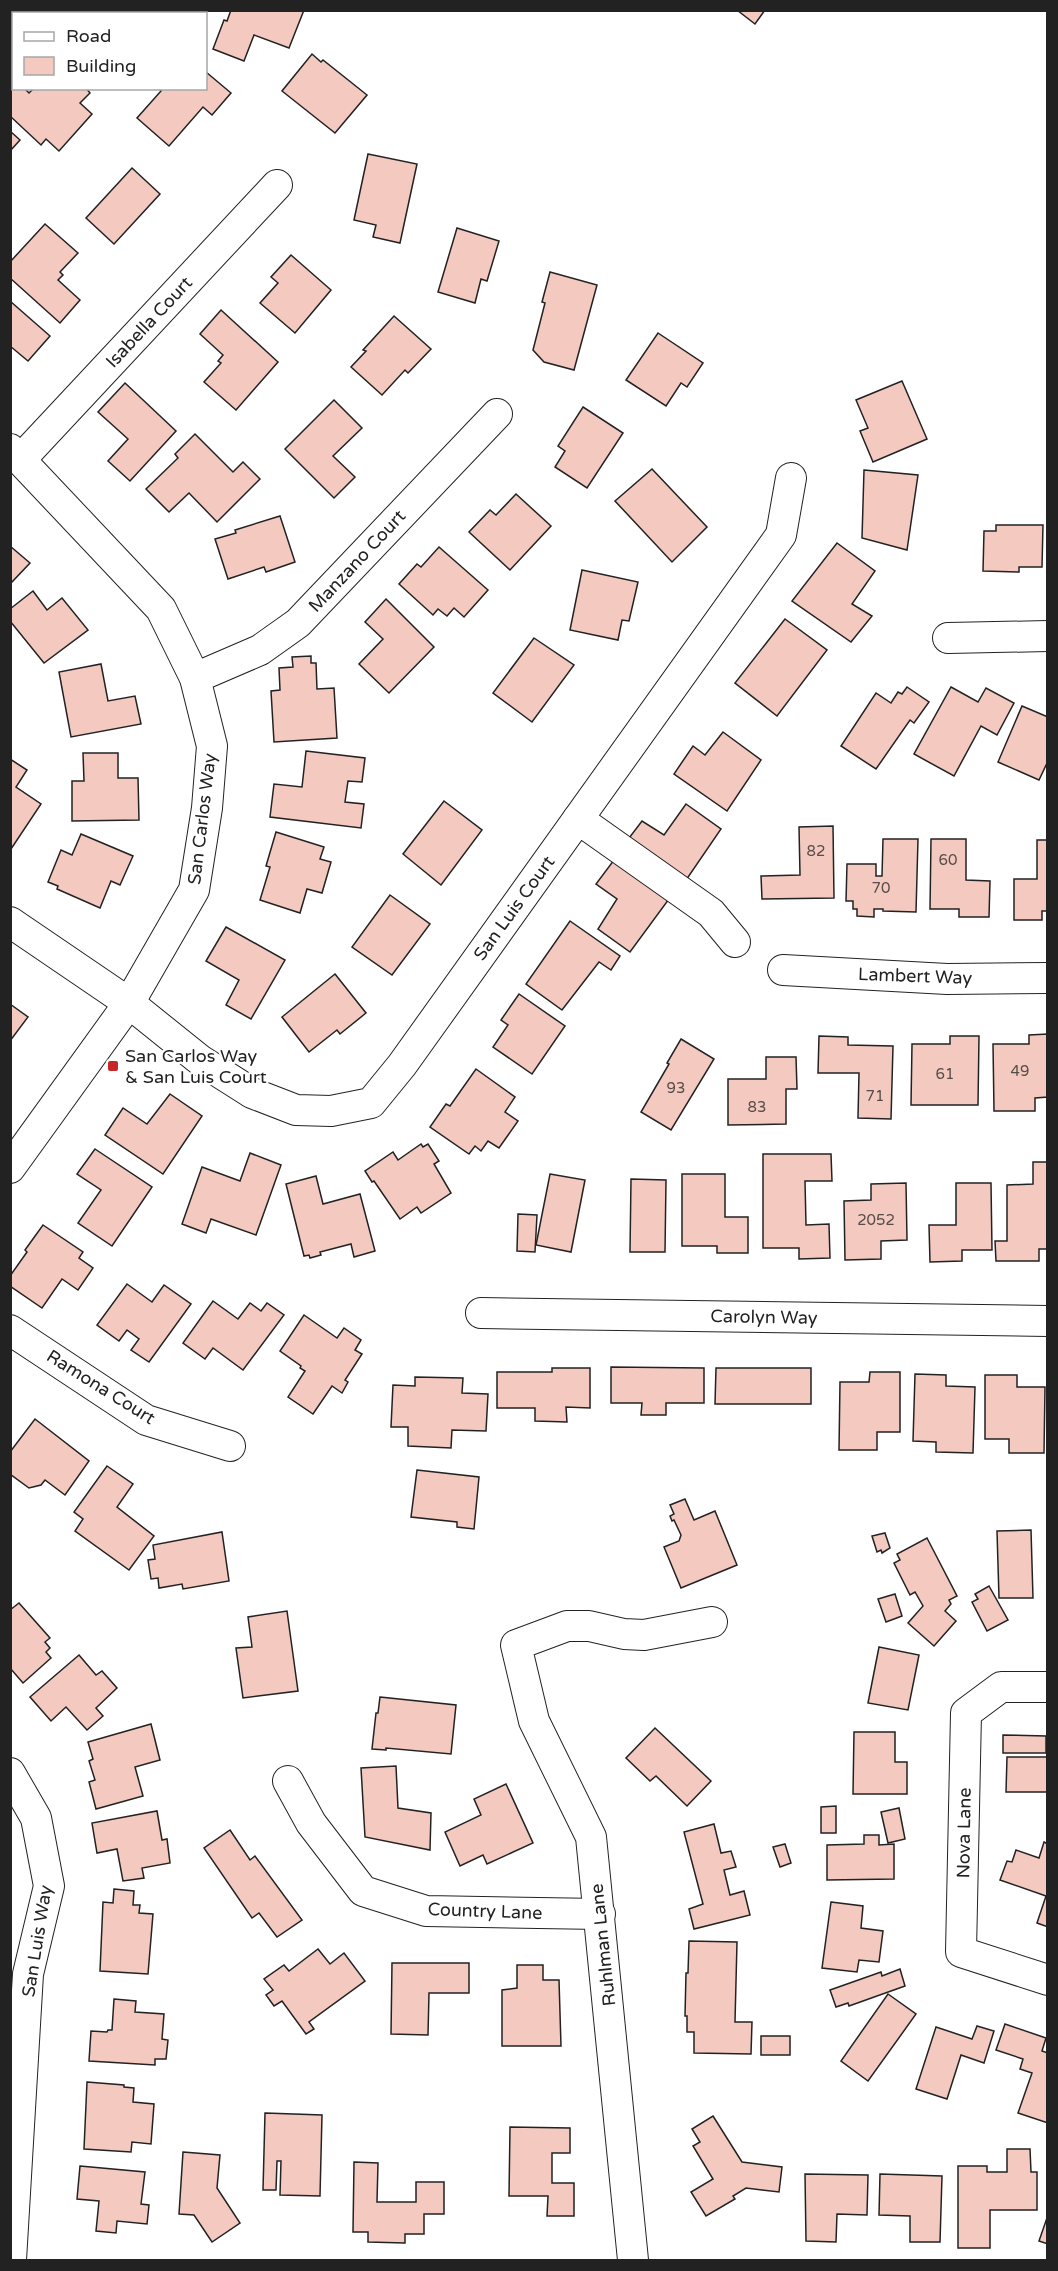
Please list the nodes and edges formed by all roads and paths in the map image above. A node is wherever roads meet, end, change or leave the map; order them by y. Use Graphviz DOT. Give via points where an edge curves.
graph roads {
  1 [pos="277,185"];
  2 [pos="497,414"];
  3 [pos="16,454"];
  4 [pos="791,478"];
  5 [pos="1047,636"];
  6 [pos="948,638"];
  7 [pos="195,678"];
  8 [pos="578,819"];
  9 [pos="10,922"];
  10 [pos="735,942"];
  11 [pos="783,970"];
  12 [pos="1047,978"];
  13 [pos="129,1003"];
  14 [pos="10,1168"];
  15 [pos="481,1313"];
  16 [pos="1047,1321"];
  17 [pos="10,1330"];
  18 [pos="230,1446"];
  19 [pos="712,1622"];
  20 [pos="1047,1687"];
  21 [pos="10,1773"];
  22 [pos="288,1781"];
  23 [pos="600,1914"];
  24 [pos="19,1974"];
  25 [pos="1047,1980"];
  26 [pos="11,2260"];
  27 [pos="633,2260"];
  1 -- 3 [label="street, Isabella Court"];
  2 -- 7 [label="street, Manzano Court" via="298,623 260,650"];
  3 -- 7 [label="street, San Carlos Way" via="160,609"];
  4 -- 8 [label="street, San Luis Court" via="781,534"];
  5 -- 6 [label="street"];
  7 -- 13 [label="street, San Carlos Way" via="212,746 194,890"];
  8 -- 10 [label="street" via="711,913"];
  8 -- 13 [label="street, San Luis Court" via="371,1103 331,1111 296,1110 252,1093 200,1060"];
  9 -- 13 [label="street"];
  11 -- 12 [label="street, Lambert Way" via="947,979"];
  13 -- 14 [label="street, San Carlos Way"];
  15 -- 16 [label="street, Carolyn Way"];
  17 -- 18 [label="street, Ramona Court" via="146,1420"];
  19 -- 23 [label="street, Ruhlman Lane" via="644,1635 567,1626 516,1645 534,1721 591,1837"];
  20 -- 25 [label="street, Nova Lane" via="1001,1687 966,1713 961,1952"];
  21 -- 24 [label="street, San Luis Way" via="36,1818 49,1886"];
  22 -- 23 [label="street, Country Lane" via="311,1823 363,1891 426,1911"];
  23 -- 27 [label="street, Ruhlman Lane"];
  24 -- 26 [label="street, San Luis Way"];
}
